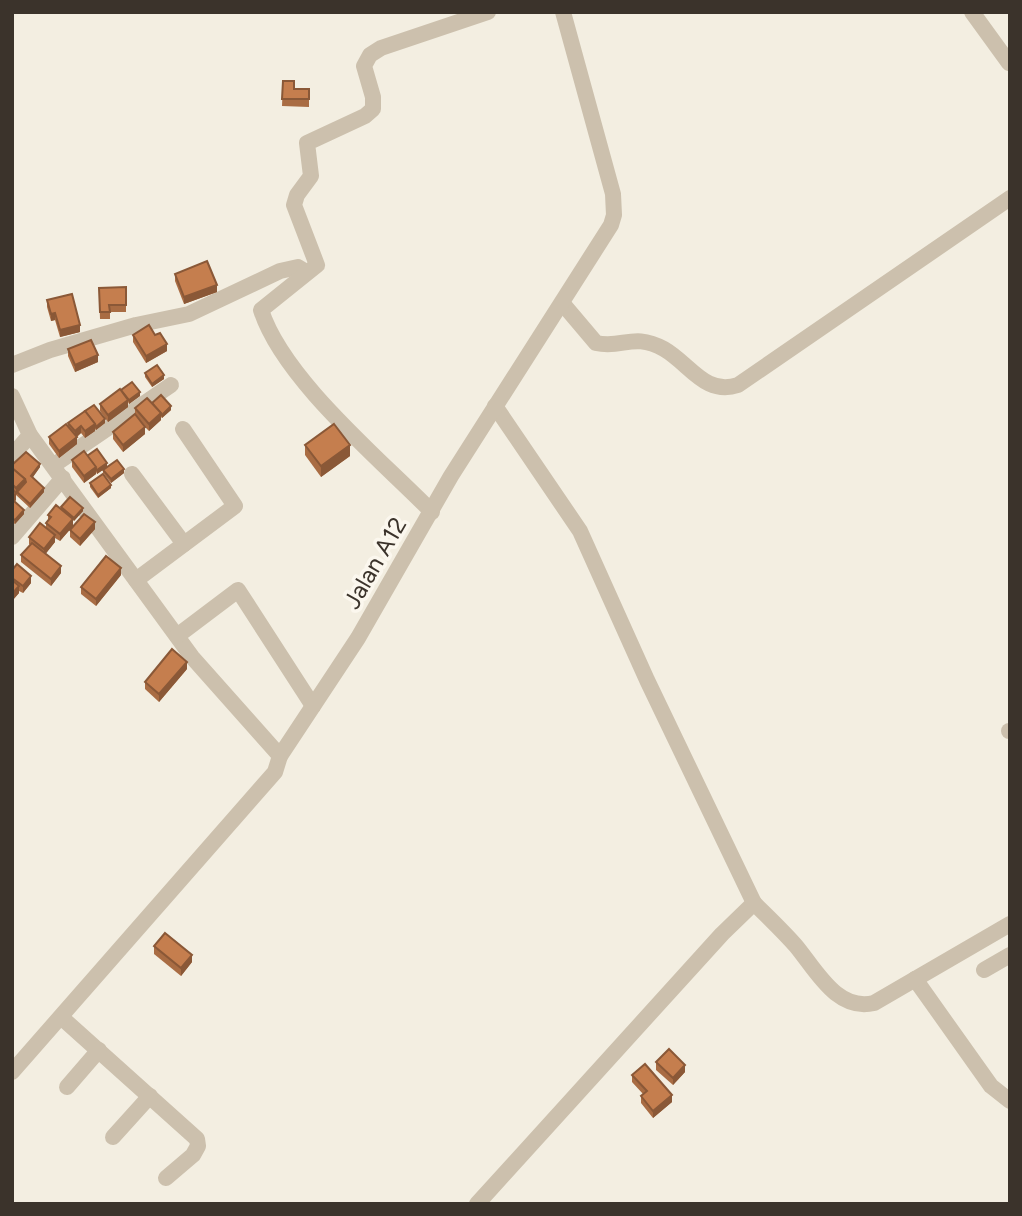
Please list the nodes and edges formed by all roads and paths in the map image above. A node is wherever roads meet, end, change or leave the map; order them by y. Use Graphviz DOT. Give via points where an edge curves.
graph roads {
  1 [pos="488,12"];
  2 [pos="563,12"];
  3 [pos="972,12"];
  4 [pos="1009,63"];
  5 [pos="1010,198"];
  6 [pos="302,274"];
  7 [pos="563,304"];
  8 [pos="12,365"];
  9 [pos="171,385"];
  10 [pos="12,396"];
  11 [pos="495,406"];
  12 [pos="183,429"];
  13 [pos="30,435"];
  14 [pos="12,456"];
  15 [pos="58,472"];
  16 [pos="132,474"];
  17 [pos="432,512"];
  18 [pos="12,537"];
  19 [pos="184,544"];
  20 [pos="136,580"];
  21 [pos="177,636"];
  22 [pos="313,706"];
  23 [pos="280,756"];
  24 [pos="754,903"];
  25 [pos="1010,924"];
  26 [pos="1010,955"];
  27 [pos="984,970"];
  28 [pos="915,979"];
  29 [pos="61,1017"];
  30 [pos="99,1050"];
  31 [pos="12,1072"];
  32 [pos="67,1087"];
  33 [pos="150,1096"];
  34 [pos="1010,1101"];
  35 [pos="113,1137"];
  36 [pos="166,1178"];
  37 [pos="477,1204"];
  1 -- 6 [label="street" via="370,55 364,66 373,109 307,143 311,176 294,205 317,262"];
  2 -- 7 [label="street, Jalan A12" via="615,205 611,225"];
  3 -- 4 [label="street"];
  5 -- 7 [label="street" via="727,389 708,384 650,343 596,343"];
  6 -- 8 [label="street" via="298,267 280,271 189,314 136,325"];
  6 -- 17 [label="street" via="261,310 270,333 296,374"];
  7 -- 11 [label="street, Jalan A12"];
  9 -- 15 [label="street"];
  10 -- 13 [label="street"];
  11 -- 17 [label="street, Jalan A12"];
  11 -- 24 [label="street" via="580,531"];
  12 -- 19 [label="street" via="235,506"];
  13 -- 14 [label="street"];
  13 -- 15 [label="street"];
  15 -- 18 [label="street"];
  15 -- 20 [label="street"];
  16 -- 19 [label="street"];
  17 -- 22 [label="street, Jalan A12"];
  19 -- 20 [label="street"];
  20 -- 21 [label="street"];
  21 -- 22 [label="street" via="238,590"];
  21 -- 23 [label="street"];
  22 -- 23 [label="street, Jalan A12"];
  23 -- 29 [label="street, Jalan A12" via="275,772"];
  24 -- 28 [label="street" via="846,1000 864,1006 874,1003"];
  24 -- 37 [label="street"];
  25 -- 28 [label="street"];
  26 -- 27 [label="street"];
  28 -- 34 [label="street" via="991,1086"];
  29 -- 30 [label="street"];
  29 -- 31 [label="street, Jalan A12"];
  30 -- 32 [label="street"];
  30 -- 33 [label="street"];
  33 -- 35 [label="street"];
  33 -- 36 [label="street" via="193,1134 198,1146 193,1156"];
}
